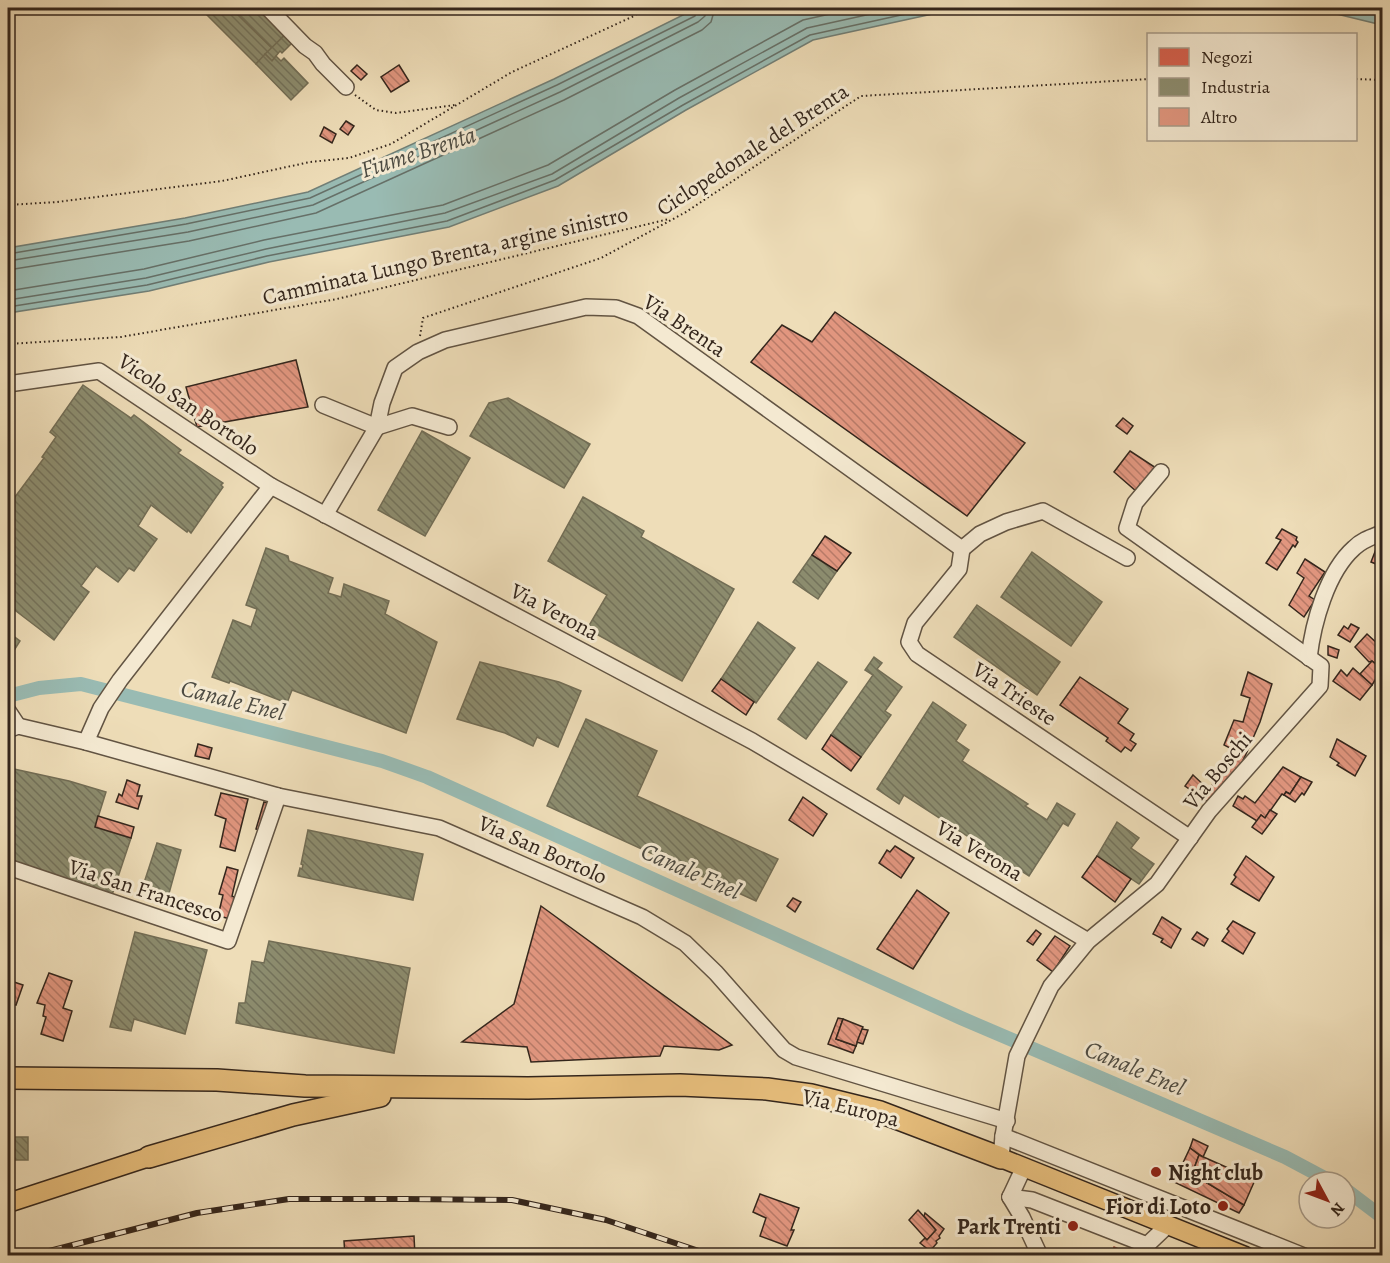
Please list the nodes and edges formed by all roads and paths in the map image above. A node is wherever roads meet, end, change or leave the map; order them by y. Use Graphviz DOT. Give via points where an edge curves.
graph roads {
  1 [pos="268,8"];
  2 [pos="644,8"];
  3 [pos="1147,79"];
  4 [pos="1357,79"];
  5 [pos="1383,80"];
  6 [pos="346,87"];
  7 [pos="456,105"];
  8 [pos="8,205"];
  9 [pos="675,218"];
  10 [pos="8,344"];
  11 [pos="418,352"];
  12 [pos="8,384"];
  13 [pos="323,405"];
  14 [pos="377,427"];
  15 [pos="449,428"];
  16 [pos="1161,472"];
  17 [pos="271,486"];
  18 [pos="325,515"];
  19 [pos="1383,533"];
  20 [pos="962,549"];
  21 [pos="1127,558"];
  22 [pos="1309,658"];
  23 [pos="8,711"];
  24 [pos="13,728"];
  25 [pos="86,742"];
  26 [pos="278,796"];
  27 [pos="1190,838"];
  28 [pos="8,867"];
  29 [pos="1088,941"];
  30 [pos="8,1078"];
  31 [pos="305,1086"];
  32 [pos="431,1087"];
  33 [pos="8,1090"];
  34 [pos="1007,1120"];
  35 [pos="1003,1136"];
  36 [pos="149,1157"];
  37 [pos="1001,1158"];
  38 [pos="1024,1167"];
  39 [pos="1010,1197"];
  40 [pos="8,1203"];
  41 [pos="1167,1226"];
  42 [pos="1040,1256"];
  43 [pos="1245,1256"];
  44 [pos="1304,1256"];
  1 -- 6 [label="street"];
  2 -- 7 [label="path" via="512,72"];
  3 -- 9 [label="path, Ciclopedonale del Brenta" via="861,96"];
  4 -- 5 [label="path"];
  6 -- 7 [label="path" via="376,110 396,113"];
  7 -- 8 [label="path" via="391,144 349,158 310,162 222,181"];
  9 -- 10 [label="path, Camminata Lungo Brenta, argine sinistro" via="337,299 121,337"];
  9 -- 11 [label="path, Ciclopedonale del Brenta" via="601,258 423,318"];
  11 -- 14 [label="street, Via Brenta" via="395,368"];
  11 -- 20 [label="street, Via Brenta" via="445,340 586,307 616,308 638,316"];
  12 -- 17 [label="street, Vicolo San Bortolo" via="99,371"];
  13 -- 14 [label="street"];
  14 -- 15 [label="street" via="412,416"];
  14 -- 18 [label="street, Via Brenta"];
  16 -- 22 [label="street, Via Boschi" via="1135,503 1127,528"];
  17 -- 18 [label="street, Via Verona"];
  17 -- 25 [label="street" via="120,680 101,708"];
  18 -- 29 [label="street, Via Verona" via="752,741"];
  19 -- 22 [label="street" via="1362,541 1338,567 1312,630"];
  20 -- 21 [label="street" via="980,534 1043,511"];
  20 -- 27 [label="street, Via Trieste" via="959,569 915,623 909,642 916,654"];
  22 -- 27 [label="street, Via Boschi" via="1321,666 1320,686 1209,811"];
  23 -- 24 [label="street"];
  24 -- 25 [label="street, Via San Bortolo"];
  25 -- 26 [label="street, Via San Bortolo"];
  26 -- 28 [label="street, Via San Francesco" via="228,940"];
  26 -- 34 [label="street, Via San Bortolo" via="439,828 642,917 685,943 784,1050 796,1057"];
  27 -- 29 [label="street, Via Boschi" via="1157,884"];
  29 -- 34 [label="street, Via Boschi" via="1051,986 1017,1056"];
  30 -- 31 [label="highway" via="217,1080"];
  31 -- 32 [label="highway"];
  31 -- 33 [label="highway" via="229,1093"];
  32 -- 36 [label="highway" via="321,1108"];
  32 -- 37 [label="highway, Via Europa" via="680,1085 789,1092 880,1112"];
  34 -- 35 [label="street, Via Boschi"];
  35 -- 37 [label="street, Via Boschi"];
  35 -- 44 [label="street"];
  36 -- 40 [label="main road"];
  37 -- 38 [label="main road, Via Europa"];
  38 -- 39 [label="street"];
  38 -- 41 [label="main road, Via Europa"];
  39 -- 41 [label="street" via="1032,1200 1147,1245"];
  39 -- 42 [label="street"];
  41 -- 43 [label="main road, Via Europa"];
}
